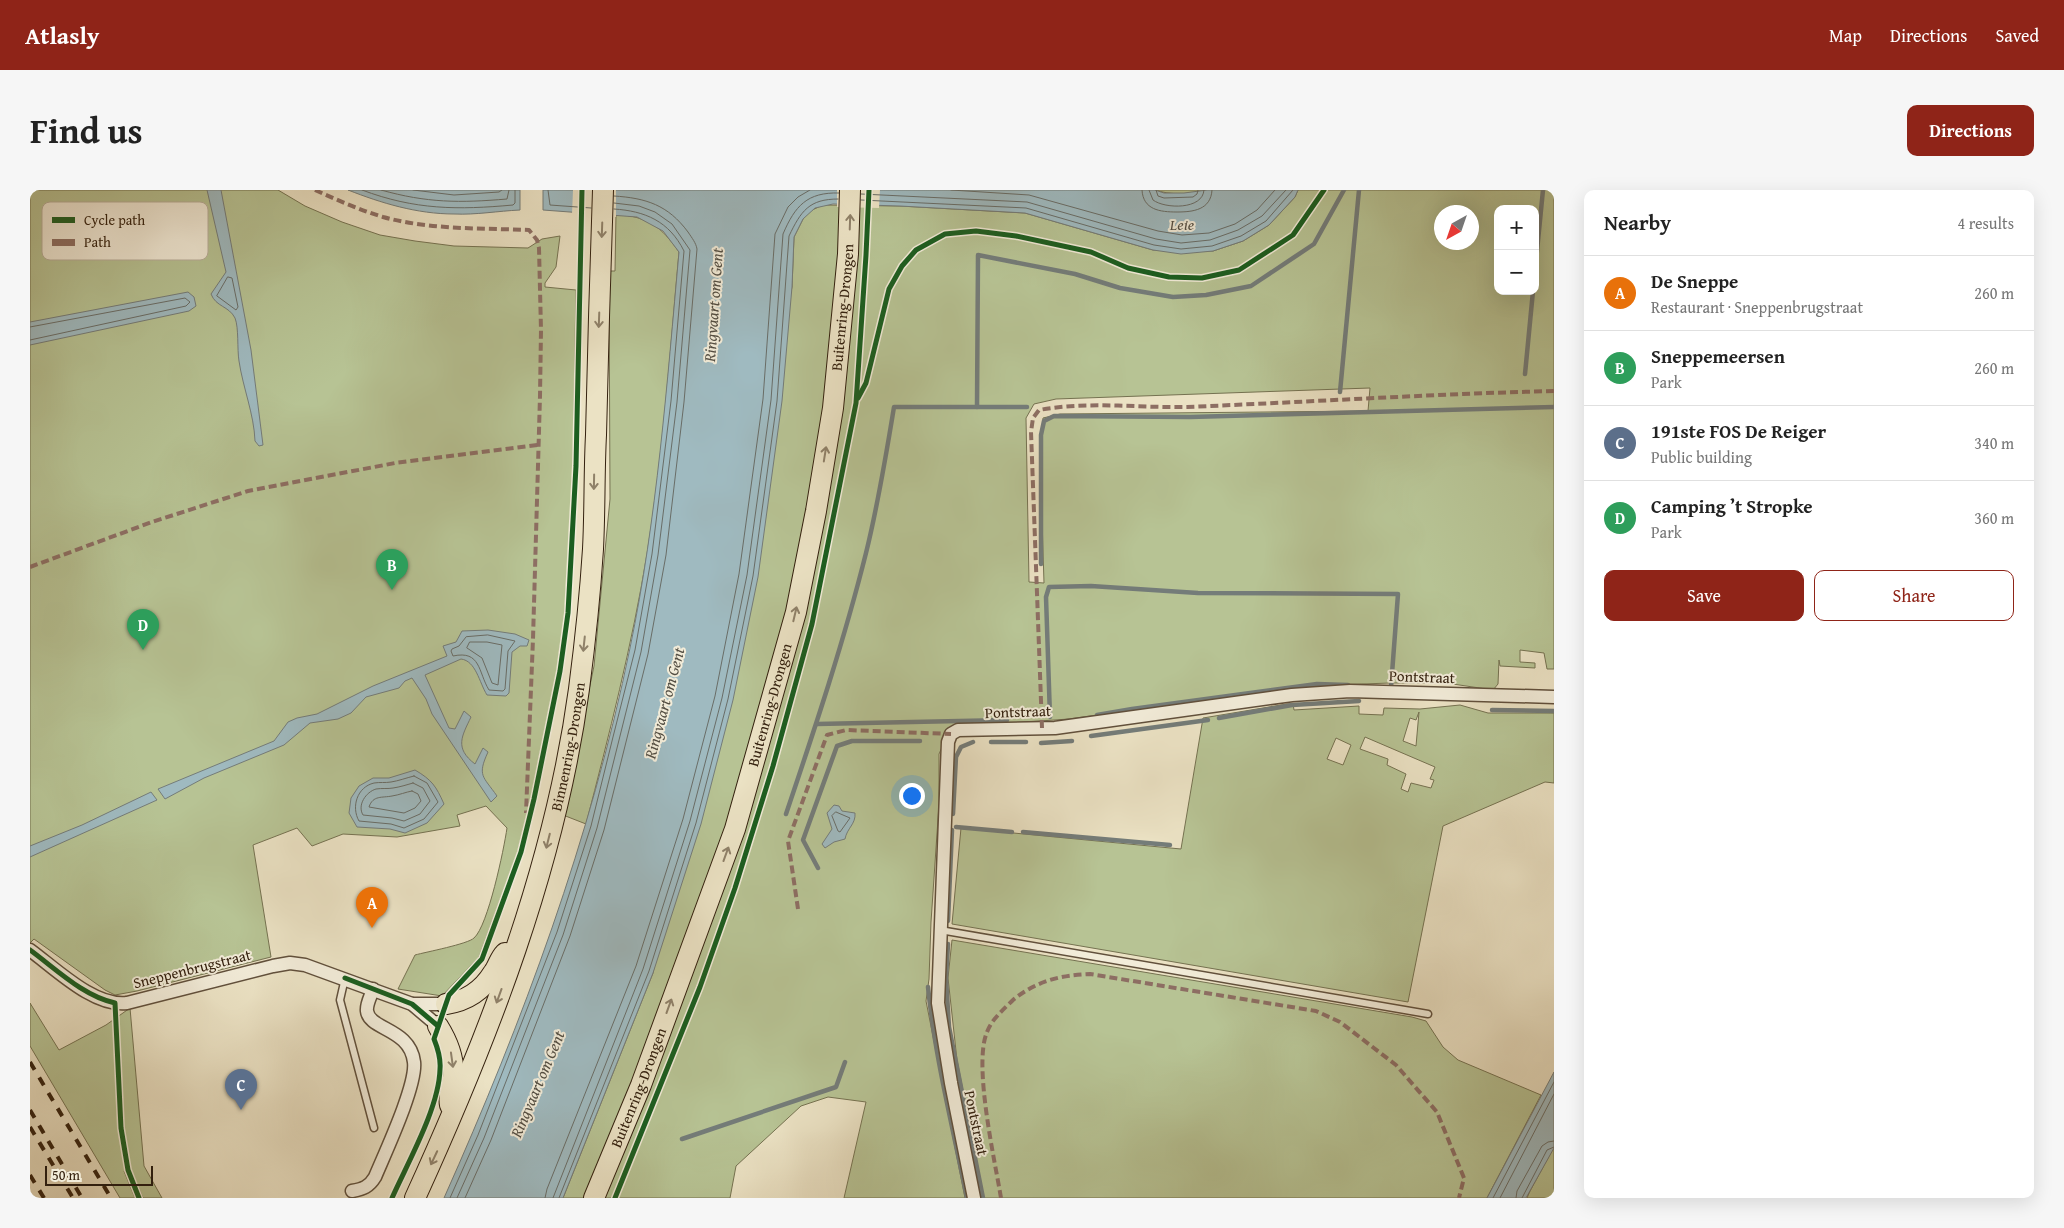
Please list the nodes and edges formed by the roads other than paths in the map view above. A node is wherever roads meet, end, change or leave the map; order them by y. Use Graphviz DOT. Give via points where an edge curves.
graph roads {
  1 [pos="603,190"];
  2 [pos="850,190"];
  3 [pos="1554,697"];
  4 [pos="940,930"];
  5 [pos="518,942"];
  6 [pos="30,950"];
  7 [pos="345,978"];
  8 [pos="374,989"];
  9 [pos="412,1004"];
  10 [pos="446,1004"];
  11 [pos="1428,1014"];
  12 [pos="438,1026"];
  13 [pos="452,1118"];
  14 [pos="374,1128"];
  15 [pos="352,1191"];
  16 [pos="416,1198"];
  17 [pos="594,1198"];
  18 [pos="974,1198"];
  1 -- 5 [label="highway, Binnenring-Drongen, one-way" via="593,550 579,691 546,847"];
  17 -- 2 [label="highway, Buitenring-Drongen, one-way" via="641,1085 735,829 796,612 832,408 848,254"];
  3 -- 4 [label="street, Pontstraat" via="1350,691 1292,695 1055,728 958,730 951,734 948,742"];
  4 -- 11 [label="lane"];
  4 -- 18 [label="street, Pontstraat" via="938,1003"];
  5 -- 10 [label="highway" via="502,957 494,973 477,992"];
  5 -- 13 [label="highway, Binnenring-Drongen, one-way"];
  6 -- 7 [label="street, Sneppenbrugstraat" via="87,992 115,1003 290,964 305,965"];
  7 -- 8 [label="street, Sneppenbrugstraat"];
  7 -- 14 [label="lane" via="340,1000"];
  8 -- 9 [label="street, Sneppenbrugstraat"];
  8 -- 15 [label="street" via="368,1004 369,1018 400,1036 408,1044 415,1064 407,1098 375,1177 365,1188"];
  9 -- 10 [label="street"];
  9 -- 12 [label="street, Sneppenbrugstraat"];
  12 -- 13 [label="highway, one-way" via="451,1052 453,1066 448,1095"];
  13 -- 16 [label="highway, Binnenring-Drongen, one-way"];
}
